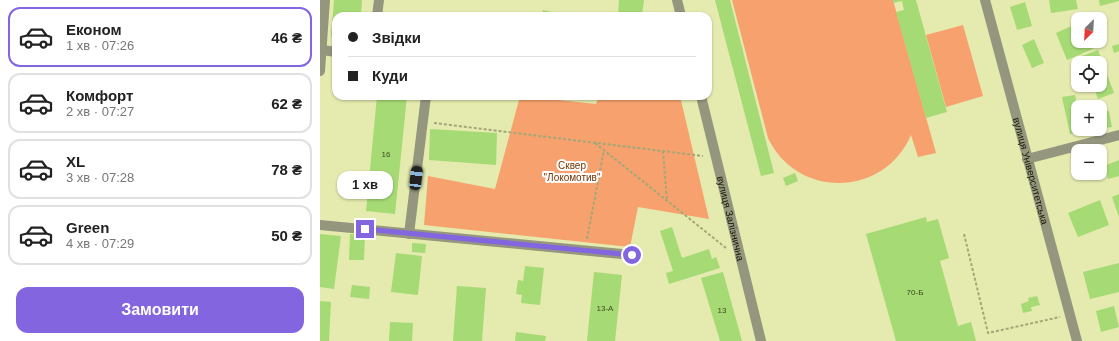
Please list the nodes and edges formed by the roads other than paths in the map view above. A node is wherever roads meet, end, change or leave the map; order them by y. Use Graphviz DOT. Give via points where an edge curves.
graph roads {
  1 [pos="325,0"];
  2 [pos="379,0"];
  3 [pos="677,0"];
  4 [pos="985,0"];
  5 [pos="378,12"];
  6 [pos="680,12"];
  7 [pos="322,50"];
  8 [pos="332,51"];
  9 [pos="320,71"];
  10 [pos="426,100"];
  11 [pos="702,100"];
  12 [pos="1119,136"];
  13 [pos="1028,159"];
  14 [pos="320,225"];
  15 [pos="409,234"];
  16 [pos="632,255"];
  17 [pos="761,341"];
  18 [pos="1077,341"];
  1 -- 7 [label="street"];
  2 -- 5 [label="street"];
  3 -- 6 [label="street"];
  4 -- 13 [label="street, вулиця Університетська"];
  7 -- 8 [label="street"];
  7 -- 9 [label="street"];
  10 -- 15 [label="street"];
  11 -- 17 [label="street, вулиця Залізнична"];
  12 -- 13 [label="street"];
  13 -- 18 [label="street, вулиця Університетська"];
  14 -- 15 [label="street"];
  15 -- 16 [label="street"];
}
